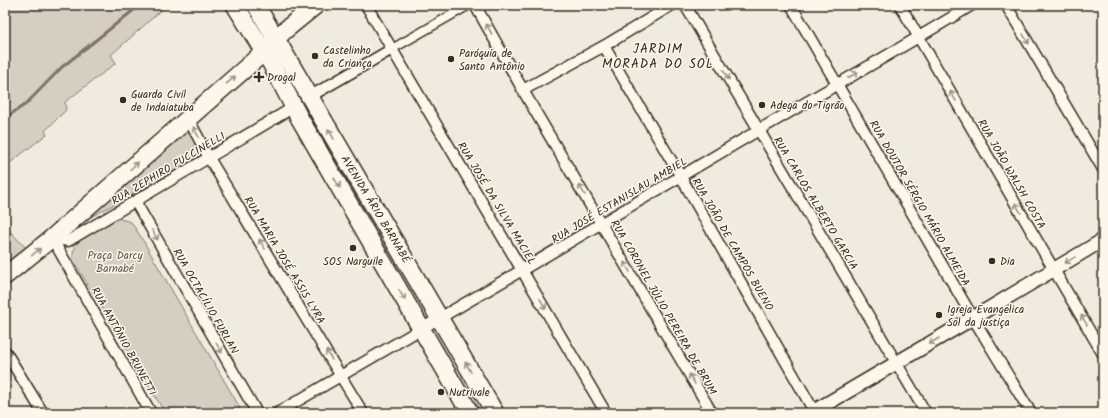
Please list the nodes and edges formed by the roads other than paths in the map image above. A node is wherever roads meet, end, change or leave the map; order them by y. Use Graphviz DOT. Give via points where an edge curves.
graph roads {
  1 [pos="235,5"];
  2 [pos="256,5"];
  3 [pos="316,5"];
  4 [pos="366,5"];
  5 [pos="469,5"];
  6 [pos="475,5"];
  7 [pos="672,5"];
  8 [pos="685,5"];
  9 [pos="791,5"];
  10 [pos="900,5"];
  11 [pos="972,5"];
  12 [pos="1006,5"];
  13 [pos="919,38"];
  14 [pos="270,45"];
  15 [pos="604,46"];
  16 [pos="392,49"];
  17 [pos="837,85"];
  18 [pos="523,90"];
  19 [pos="309,97"];
  20 [pos="294,107"];
  21 [pos="188,118"];
  22 [pos="759,131"];
  23 [pos="209,158"];
  24 [pos="1103,169"];
  25 [pos="681,177"];
  26 [pos="135,202"];
  27 [pos="601,224"];
  28 [pos="52,238"];
  29 [pos="1103,240"];
  30 [pos="1054,269"];
  31 [pos="523,271"];
  32 [pos="5,276"];
  33 [pos="440,317"];
  34 [pos="973,318"];
  35 [pos="422,328"];
  36 [pos="5,351"];
  37 [pos="1103,354"];
  38 [pos="897,362"];
  39 [pos="342,376"];
  40 [pos="813,412"];
  41 [pos="42,413"];
  42 [pos="151,413"];
  43 [pos="257,413"];
  44 [pos="277,413"];
  45 [pos="363,413"];
  46 [pos="470,413"];
  47 [pos="495,413"];
  48 [pos="606,413"];
  49 [pos="712,413"];
  50 [pos="926,413"];
  51 [pos="1031,413"];
  1 -- 14 [label="main road, AVENIDA ÁRIO BARNABÉ"];
  2 -- 14 [label="main road, AVENIDA ÁRIO BARNABÉ"];
  3 -- 14 [label="main road"];
  4 -- 16 [label="street, RUA JOSÉ DA SILVA MACIEL"];
  5 -- 16 [label="street"];
  18 -- 6 [label="street, RUA CORONEL JÚLIO PEREIRA DE BRUM, one-way"];
  7 -- 15 [label="street"];
  8 -- 22 [label="street, RUA CARLOS ALBERTO GARCIA, one-way"];
  9 -- 17 [label="street, RUA DOUTOR SÉRGIO MÁRIO ALMEIDA"];
  10 -- 13 [label="street, RUA JOÃO WALSH COSTA"];
  11 -- 13 [label="street, RUA JOSÉ ESTANISLAU AMBIEL"];
  12 -- 24 [label="street, one-way"];
  17 -- 13 [label="street, RUA JOSÉ ESTANISLAU AMBIEL, one-way"];
  30 -- 13 [label="street, RUA JOÃO WALSH COSTA, one-way"];
  14 -- 19 [label="main road, AVENIDA ÁRIO BARNABÉ"];
  14 -- 20 [label="main road, AVENIDA ÁRIO BARNABÉ"];
  21 -- 14 [label="main road, one-way"];
  15 -- 18 [label="street"];
  15 -- 25 [label="street, RUA JOÃO DE CAMPOS BUENO"];
  16 -- 19 [label="street"];
  16 -- 31 [label="street, RUA JOSÉ DA SILVA MACIEL"];
  17 -- 22 [label="street, RUA JOSÉ ESTANISLAU AMBIEL"];
  17 -- 34 [label="street, RUA DOUTOR SÉRGIO MÁRIO ALMEIDA"];
  27 -- 18 [label="street, RUA CORONEL JÚLIO PEREIRA DE BRUM, one-way"];
  33 -- 19 [label="main road, AVENIDA ÁRIO BARNABÉ, one-way"];
  20 -- 23 [label="street, RUA ZEPHIRO PUCCINELLI"];
  20 -- 35 [label="main road, AVENIDA ÁRIO BARNABÉ, one-way"];
  23 -- 21 [label="street, RUA MARIA JOSÉ ASSIS LYRA, one-way"];
  28 -- 21 [label="main road, one-way"];
  22 -- 25 [label="street, RUA JOSÉ ESTANISLAU AMBIEL"];
  22 -- 38 [label="street, RUA CARLOS ALBERTO GARCIA"];
  23 -- 26 [label="street, RUA ZEPHIRO PUCCINELLI"];
  39 -- 23 [label="street, RUA MARIA JOSÉ ASSIS LYRA, one-way"];
  25 -- 27 [label="street, RUA JOSÉ ESTANISLAU AMBIEL"];
  25 -- 40 [label="street, RUA JOÃO DE CAMPOS BUENO"];
  26 -- 28 [label="street, RUA ZEPHIRO PUCCINELLI" via="68,241"];
  26 -- 43 [label="street, RUA OCTACÍLIO FURLAN, one-way"];
  27 -- 31 [label="street, RUA JOSÉ ESTANISLAU AMBIEL"];
  49 -- 27 [label="street, RUA CORONEL JÚLIO PEREIRA DE BRUM, one-way"];
  32 -- 28 [label="main road, one-way"];
  28 -- 42 [label="street, RUA ANTÔNIO BRUNETTI"];
  29 -- 30 [label="street, one-way"];
  30 -- 34 [label="street"];
  37 -- 30 [label="street, RUA JOÃO WALSH COSTA, one-way"];
  31 -- 33 [label="street, RUA JOSÉ ESTANISLAU AMBIEL"];
  31 -- 48 [label="street, RUA JOSÉ DA SILVA MACIEL, one-way"];
  33 -- 35 [label="street, RUA JOSÉ ESTANISLAU AMBIEL"];
  47 -- 33 [label="main road, AVENIDA ÁRIO BARNABÉ, one-way"];
  34 -- 38 [label="street, one-way"];
  34 -- 51 [label="street, RUA DOUTOR SÉRGIO MÁRIO ALMEIDA"];
  35 -- 39 [label="street, RUA JOSÉ ESTANISLAU AMBIEL"];
  35 -- 46 [label="main road, AVENIDA ÁRIO BARNABÉ"];
  36 -- 41 [label="street"];
  38 -- 40 [label="street"];
  38 -- 50 [label="street, RUA CARLOS ALBERTO GARCIA"];
  39 -- 44 [label="street, RUA JOSÉ ESTANISLAU AMBIEL"];
  39 -- 45 [label="street, RUA MARIA JOSÉ ASSIS LYRA"];
}
